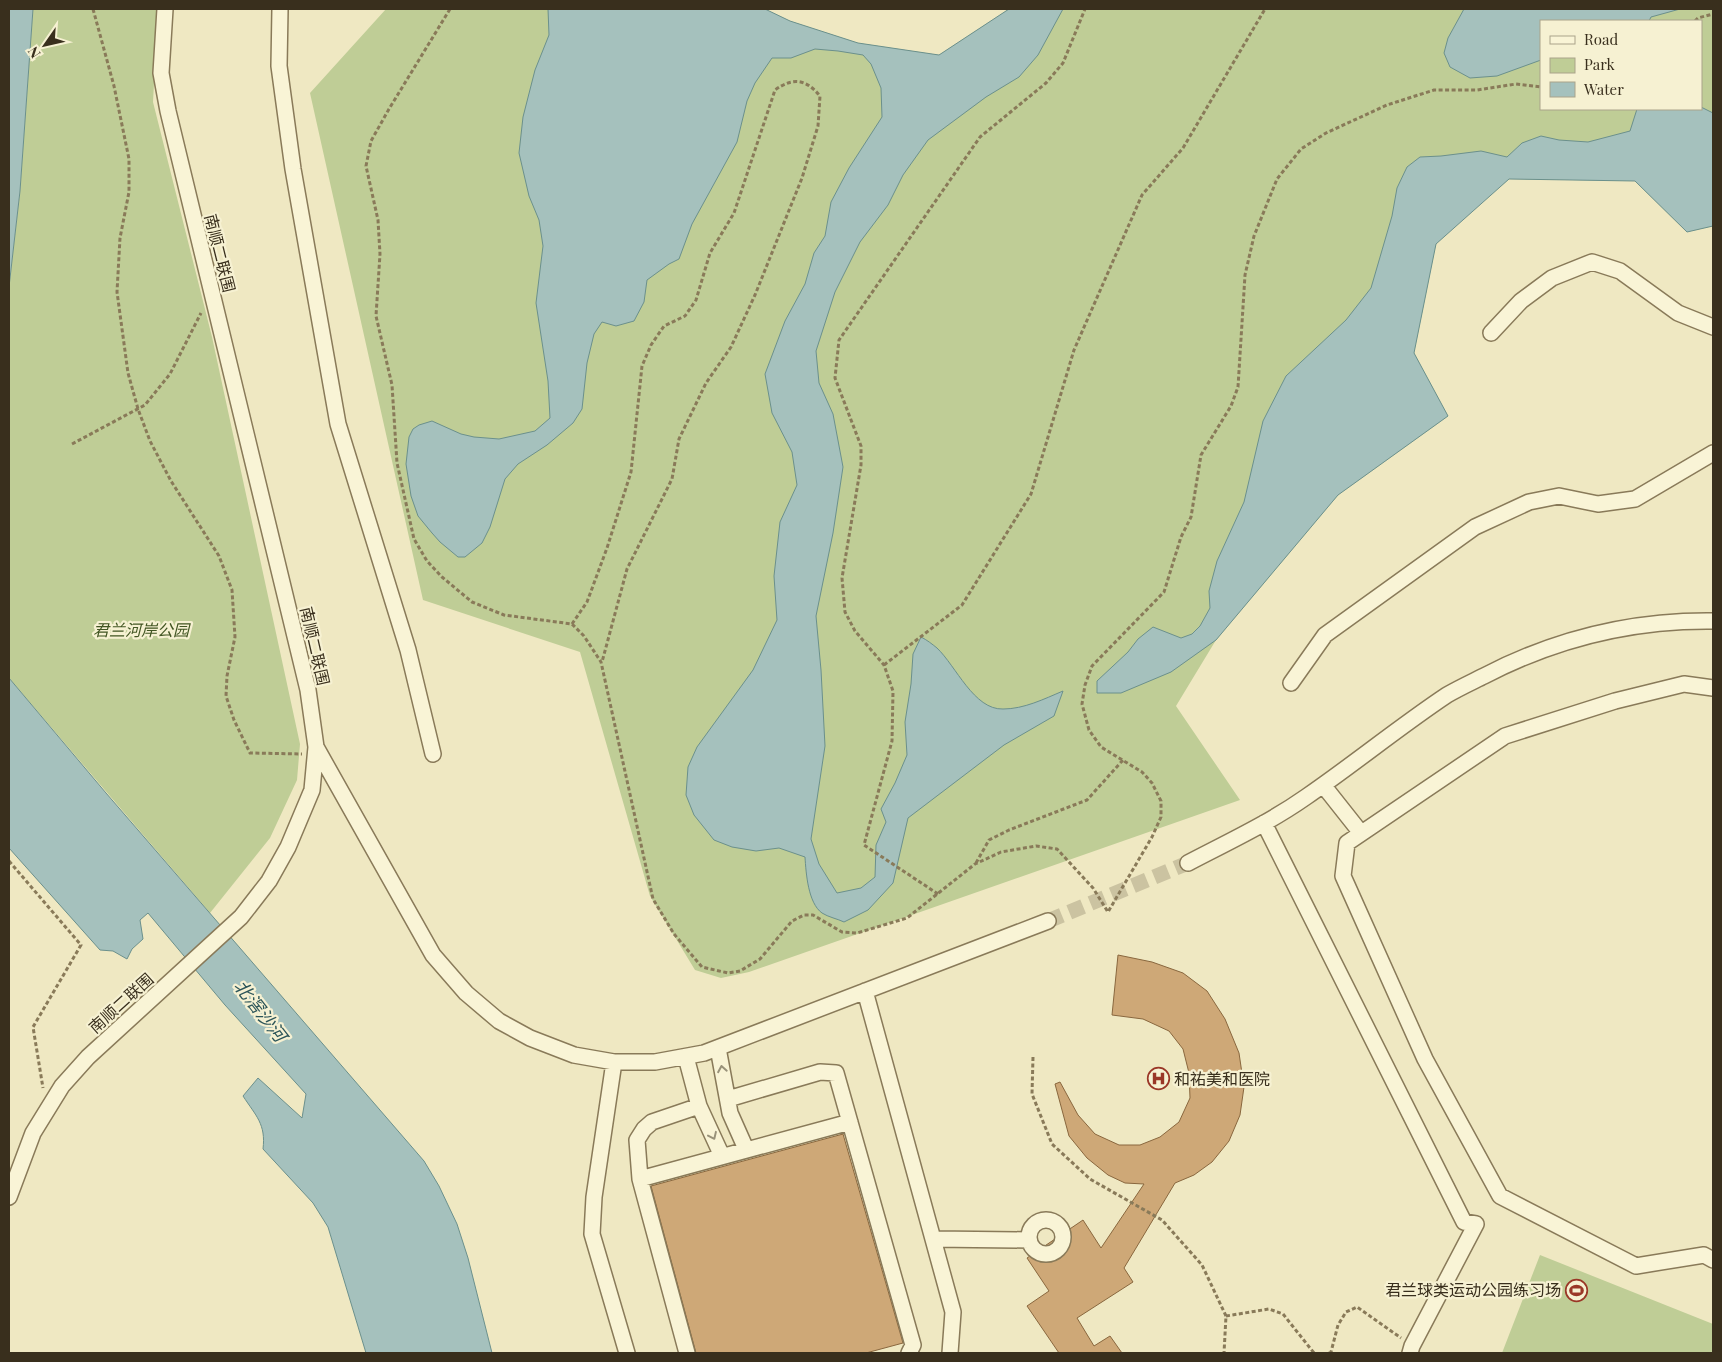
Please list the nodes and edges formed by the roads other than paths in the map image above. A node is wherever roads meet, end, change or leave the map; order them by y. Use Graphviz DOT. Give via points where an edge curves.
graph roads {
  1 [pos="165,9"];
  2 [pos="280,9"];
  3 [pos="1713,327"];
  4 [pos="1491,333"];
  5 [pos="1713,453"];
  6 [pos="1713,621"];
  7 [pos="1291,683"];
  8 [pos="1713,688"];
  9 [pos="316,751"];
  10 [pos="432,754"];
  11 [pos="1323,785"];
  12 [pos="1264,823"];
  13 [pos="1361,833"];
  14 [pos="1188,863"];
  15 [pos="1048,922"];
  16 [pos="865,991"];
  17 [pos="718,1048"];
  18 [pos="686,1057"];
  19 [pos="614,1062"];
  20 [pos="728,1099"];
  21 [pos="700,1106"];
  22 [pos="850,1122"];
  23 [pos="746,1149"];
  24 [pos="722,1156"];
  25 [pos="640,1179"];
  26 [pos="9,1196"];
  27 [pos="933,1239"];
  28 [pos="1029,1240"];
  29 [pos="1713,1260"];
  30 [pos="1411,1350"];
  31 [pos="627,1353"];
  32 [pos="687,1353"];
  33 [pos="909,1353"];
  34 [pos="950,1353"];
  1 -- 9 [label="street, 南顺二联围" via="161,73 168,111 308,690"];
  2 -- 10 [label="street" via="279,66 293,169 338,424 408,650"];
  3 -- 4 [label="street" via="1678,313 1620,270 1592,262 1552,278 1521,301"];
  5 -- 7 [label="street" via="1636,499 1598,504 1560,496 1529,502 1475,527 1325,635"];
  6 -- 11 [label="street" via="1646,624 1598,633 1552,646 1505,665 1448,694"];
  8 -- 13 [label="street" via="1684,684 1615,701 1505,736"];
  9 -- 19 [label="street" via="329,766 433,956 466,993 499,1021 530,1038 574,1055"];
  9 -- 26 [label="street, 南顺二联围" via="312,790 288,847 269,881 241,917 88,1057 62,1086 33,1133"];
  11 -- 12 [label="street"];
  11 -- 13 [label="street"];
  12 -- 14 [label="street"];
  12 -- 30 [label="street" via="1464,1222 1476,1224"];
  13 -- 29 [label="street" via="1347,843 1343,876 1425,1059 1500,1196 1636,1266 1704,1255"];
  15 -- 16 [label="street"];
  16 -- 17 [label="street"];
  16 -- 27 [label="street"];
  17 -- 18 [label="street"];
  20 -- 17 [label="street, one-way"];
  18 -- 19 [label="street" via="655,1062"];
  18 -- 21 [label="street"];
  19 -- 31 [label="street" via="594,1197 592,1234"];
  20 -- 22 [label="street" via="820,1072 836,1074"];
  20 -- 23 [label="street" via="730,1113"];
  21 -- 24 [label="street, one-way"];
  21 -- 25 [label="street" via="652,1122 644,1129 637,1140"];
  22 -- 23 [label="street"];
  22 -- 33 [label="street" via="913,1345"];
  23 -- 24 [label="street"];
  24 -- 25 [label="street"];
  25 -- 32 [label="street"];
  27 -- 28 [label="street"];
  27 -- 34 [label="street" via="953,1312"];
}
